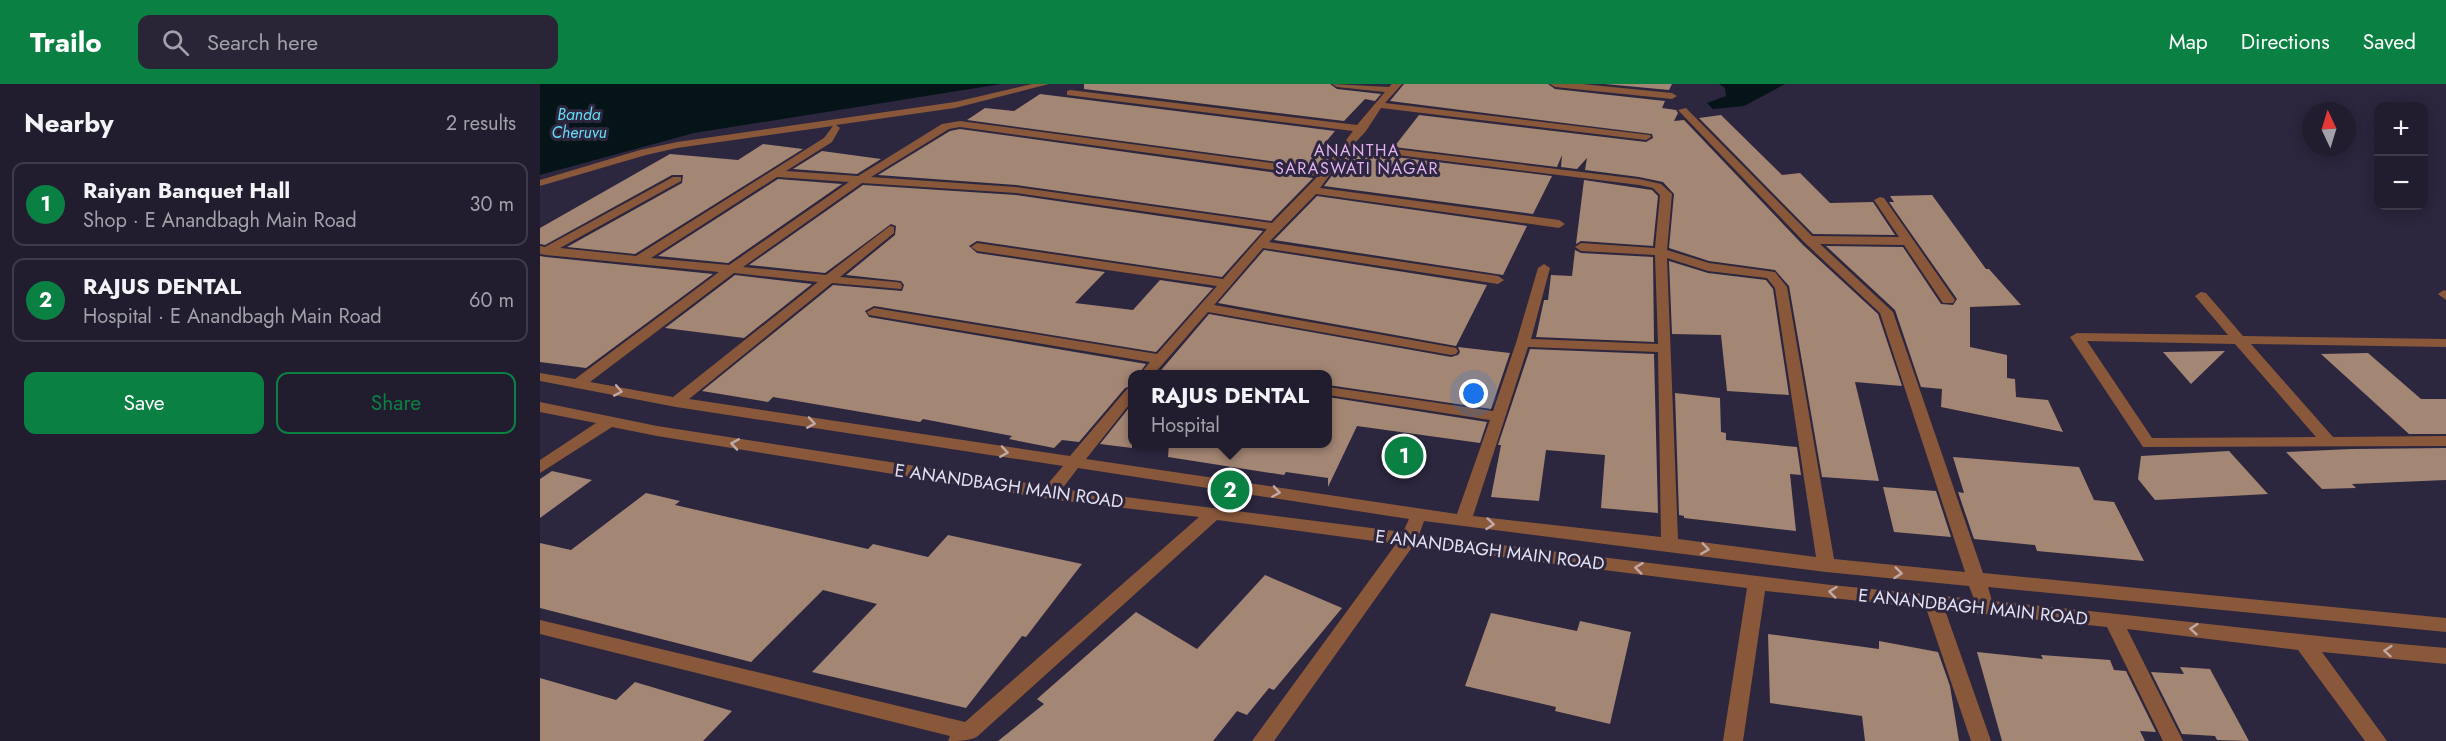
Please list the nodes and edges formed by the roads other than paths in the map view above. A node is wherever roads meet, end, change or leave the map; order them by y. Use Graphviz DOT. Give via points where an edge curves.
graph roads {
  1 [pos="1044,84"];
  2 [pos="1337,84"];
  3 [pos="1555,84"];
  4 [pos="1394,87"];
  5 [pos="1070,93"];
  6 [pos="1672,96"];
  7 [pos="1378,105"];
  8 [pos="1683,110"];
  9 [pos="835,128"];
  10 [pos="1362,129"];
  11 [pos="1646,137"];
  12 [pos="1347,146"];
  13 [pos="776,174"];
  14 [pos="1327,174"];
  15 [pos="677,179"];
  16 [pos="859,180"];
  17 [pos="540,183"];
  18 [pos="1313,190"];
  19 [pos="1880,200"];
  20 [pos="1559,224"];
  21 [pos="1275,227"];
  22 [pos="890,230"];
  23 [pos="1809,240"];
  24 [pos="1908,241"];
  25 [pos="1260,244"];
  26 [pos="977,247"];
  27 [pos="1581,247"];
  28 [pos="543,251"];
  29 [pos="1661,252"];
  30 [pos="638,261"];
  31 [pos="1544,268"];
  32 [pos="730,270"];
  33 [pos="830,280"];
  34 [pos="1498,280"];
  35 [pos="1225,283"];
  36 [pos="896,286"];
  37 [pos="2200,296"];
  38 [pos="1948,300"];
  39 [pos="1204,307"];
  40 [pos="874,312"];
  41 [pos="2238,339"];
  42 [pos="1523,343"];
  43 [pos="2446,343"];
  44 [pos="1665,348"];
  45 [pos="1451,351"];
  46 [pos="1160,359"];
  47 [pos="1151,370"];
  48 [pos="540,377"];
  49 [pos="579,383"];
  50 [pos="1332,392"];
  51 [pos="1128,397"];
  52 [pos="676,402"];
  53 [pos="540,406"];
  54 [pos="1497,416"];
  55 [pos="608,422"];
  56 [pos="2446,441"];
  57 [pos="2329,442"];
  58 [pos="1074,462"];
  59 [pos="540,468"];
  60 [pos="1049,494"];
  61 [pos="1212,514"];
  62 [pos="1419,514"];
  63 [pos="1463,521"];
  64 [pos="1408,540"];
  65 [pos="1670,544"];
  66 [pos="1826,565"];
  67 [pos="1978,580"];
  68 [pos="1757,581"];
  69 [pos="1933,602"];
  70 [pos="1985,606"];
  71 [pos="2114,622"];
  72 [pos="2446,625"];
  73 [pos="540,627"];
  74 [pos="2304,644"];
  75 [pos="2446,656"];
  76 [pos="964,736"];
  77 [pos="1262,741"];
  78 [pos="1733,741"];
  79 [pos="1981,741"];
  80 [pos="2173,741"];
  81 [pos="2377,741"];
  1 -- 17 [label="street" via="955,105 666,147"];
  2 -- 4 [label="street"];
  3 -- 6 [label="street"];
  4 -- 7 [label="street"];
  5 -- 10 [label="street"];
  7 -- 10 [label="street"];
  7 -- 11 [label="street"];
  8 -- 23 [label="street"];
  9 -- 13 [label="street" via="828,140"];
  10 -- 12 [label="street"];
  12 -- 14 [label="street"];
  12 -- 29 [label="street" via="1657,186 1666,194"];
  13 -- 16 [label="street"];
  13 -- 30 [label="street"];
  14 -- 16 [label="street" via="960,124 938,130"];
  14 -- 18 [label="street"];
  15 -- 28 [label="street"];
  16 -- 21 [label="street" via="1016,190"];
  16 -- 32 [label="street"];
  18 -- 20 [label="street"];
  18 -- 21 [label="street"];
  19 -- 24 [label="street"];
  21 -- 25 [label="street"];
  22 -- 33 [label="street"];
  23 -- 24 [label="street"];
  23 -- 67 [label="street" via="1886,312"];
  24 -- 38 [label="street"];
  25 -- 34 [label="street"];
  25 -- 35 [label="street"];
  26 -- 35 [label="street"];
  27 -- 29 [label="street"];
  28 -- 30 [label="street"];
  29 -- 44 [label="street"];
  29 -- 66 [label="street" via="1708,267 1772,276 1781,287"];
  30 -- 32 [label="street"];
  31 -- 42 [label="street"];
  32 -- 33 [label="street"];
  32 -- 49 [label="street"];
  33 -- 36 [label="street"];
  33 -- 52 [label="street"];
  35 -- 39 [label="street"];
  37 -- 41 [label="street"];
  39 -- 45 [label="street"];
  39 -- 46 [label="street"];
  40 -- 46 [label="street"];
  41 -- 43 [label="street"];
  41 -- 57 [label="street"];
  41 -- 57 [label="street" via="2077,337 2148,443"];
  42 -- 44 [label="street"];
  42 -- 54 [label="street"];
  44 -- 65 [label="street"];
  46 -- 47 [label="street"];
  48 -- 49 [label="street, E ANANDBAGH MAIN ROAD"];
  49 -- 52 [label="street, E ANANDBAGH MAIN ROAD, one-way"];
  50 -- 54 [label="street"];
  51 -- 58 [label="street"];
  52 -- 58 [label="street, E ANANDBAGH MAIN ROAD, one-way"];
  53 -- 55 [label="street, E ANANDBAGH MAIN ROAD"];
  54 -- 63 [label="street"];
  55 -- 59 [label="street"];
  60 -- 55 [label="street, E ANANDBAGH MAIN ROAD, one-way"];
  56 -- 57 [label="street"];
  58 -- 60 [label="street"];
  58 -- 62 [label="street, E ANANDBAGH MAIN ROAD, one-way"];
  60 -- 61 [label="street, E ANANDBAGH MAIN ROAD"];
  61 -- 64 [label="street, E ANANDBAGH MAIN ROAD"];
  61 -- 76 [label="street"];
  62 -- 63 [label="street, E ANANDBAGH MAIN ROAD"];
  62 -- 64 [label="street"];
  63 -- 65 [label="street, E ANANDBAGH MAIN ROAD, one-way"];
  68 -- 64 [label="street, E ANANDBAGH MAIN ROAD, one-way"];
  64 -- 77 [label="street"];
  65 -- 66 [label="street, E ANANDBAGH MAIN ROAD, one-way"];
  66 -- 67 [label="street, E ANANDBAGH MAIN ROAD, one-way"];
  67 -- 70 [label="street"];
  67 -- 72 [label="street, E ANANDBAGH MAIN ROAD"];
  69 -- 68 [label="street, E ANANDBAGH MAIN ROAD, one-way"];
  68 -- 78 [label="street"];
  69 -- 70 [label="street, E ANANDBAGH MAIN ROAD"];
  69 -- 79 [label="street"];
  70 -- 71 [label="street, E ANANDBAGH MAIN ROAD"];
  74 -- 71 [label="street, E ANANDBAGH MAIN ROAD, one-way" via="2203,629"];
  71 -- 80 [label="street"];
  73 -- 76 [label="street"];
  75 -- 74 [label="street, E ANANDBAGH MAIN ROAD, one-way"];
  74 -- 81 [label="street"];
}
